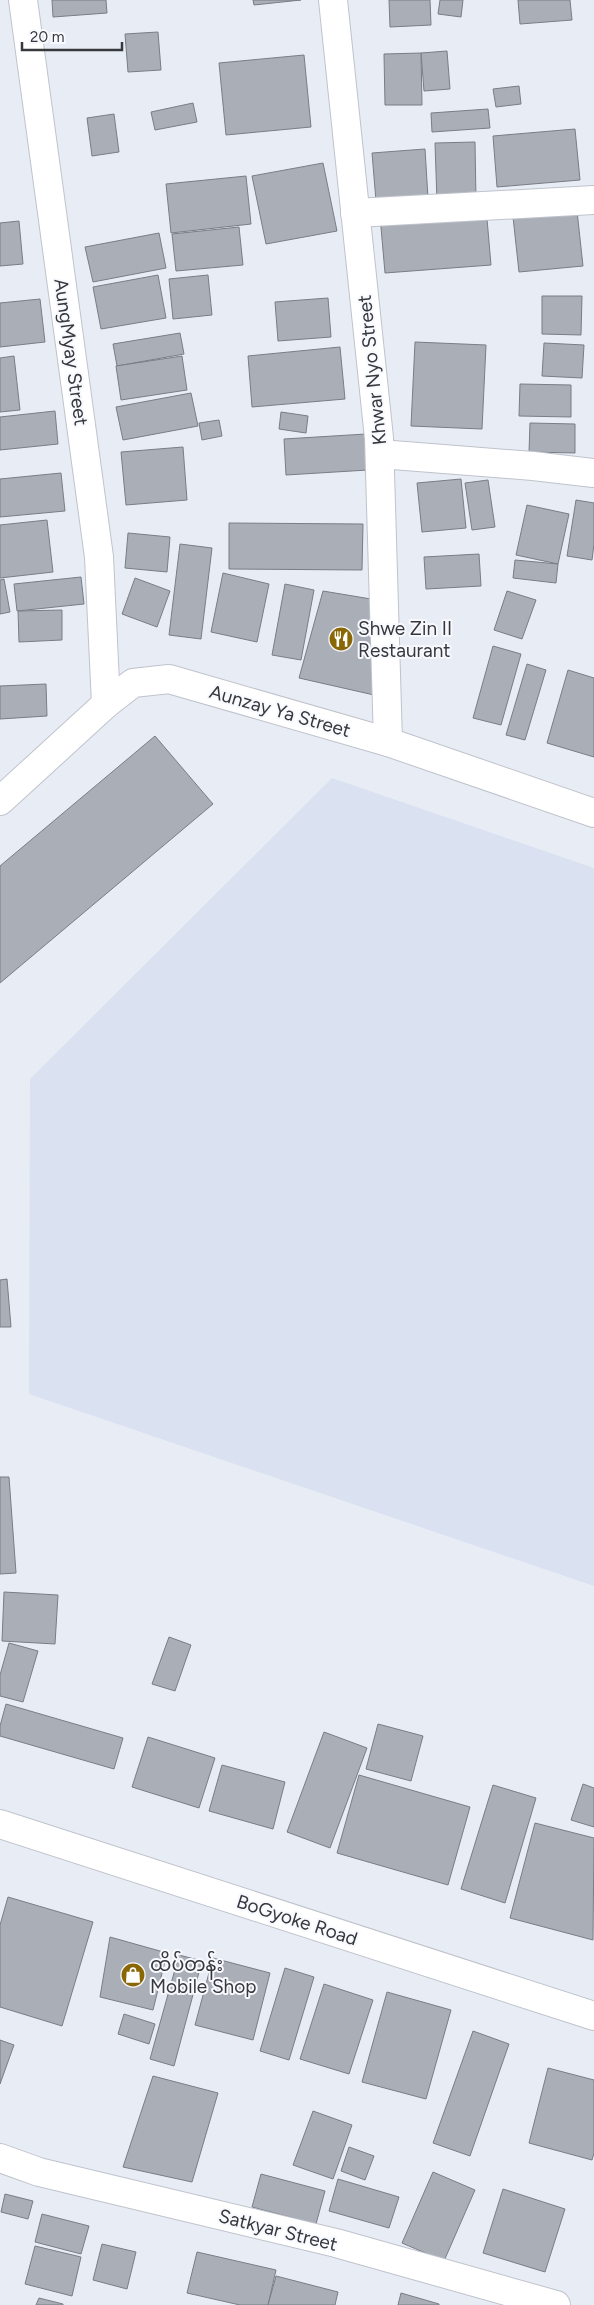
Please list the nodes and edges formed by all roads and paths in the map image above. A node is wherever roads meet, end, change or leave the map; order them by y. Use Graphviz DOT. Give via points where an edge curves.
graph roads {
  1 [pos="23,0"];
  2 [pos="333,0"];
  3 [pos="594,200"];
  4 [pos="355,213"];
  5 [pos="380,454"];
  6 [pos="594,473"];
  7 [pos="106,704"];
  8 [pos="388,742"];
  9 [pos="0,801"];
  10 [pos="594,813"];
  11 [pos="0,1824"];
  12 [pos="594,2016"];
  13 [pos="0,2158"];
  14 [pos="556,2305"];
  1 -- 7 [label="main road, AungMyay Street" via="99,557"];
  2 -- 4 [label="main road, Khwar Nyo Street"];
  3 -- 4 [label="main road"];
  4 -- 5 [label="main road, Khwar Nyo Street"];
  5 -- 6 [label="main road"];
  5 -- 8 [label="main road, Khwar Nyo Street"];
  7 -- 8 [label="main road, Aunzay Ya Street" via="133,683 169,679"];
  7 -- 9 [label="main road, Aunzay Ya Street"];
  8 -- 10 [label="main road, Aunzay Ya Street"];
  11 -- 12 [label="main road, BoGyoke Road"];
  13 -- 14 [label="main road, Satkyar Street" via="39,2172 336,2243"];
}
